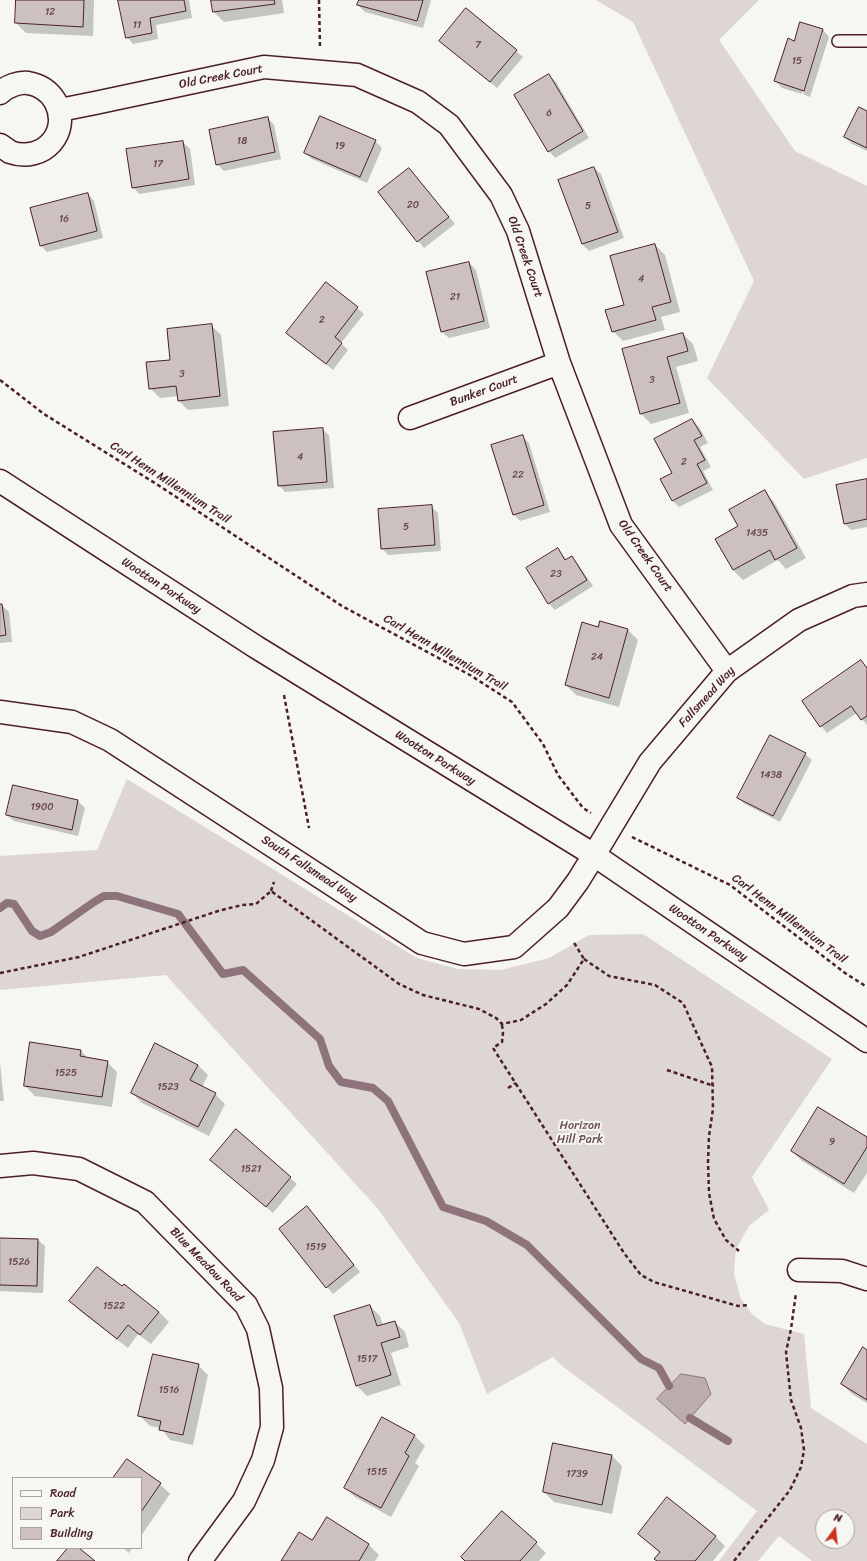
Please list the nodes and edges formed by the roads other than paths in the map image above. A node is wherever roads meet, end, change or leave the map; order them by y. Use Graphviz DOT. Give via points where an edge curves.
graph roads {
  1 [pos="838,41"];
  2 [pos="867,41"];
  3 [pos="0,93"];
  4 [pos="60,110"];
  5 [pos="0,145"];
  6 [pos="559,363"];
  7 [pos="410,418"];
  8 [pos="0,481"];
  9 [pos="867,594"];
  10 [pos="727,671"];
  11 [pos="0,712"];
  12 [pos="594,855"];
  13 [pos="867,1041"];
  14 [pos="0,1166"];
  15 [pos="799,1270"];
  16 [pos="867,1279"];
  17 [pos="200,1561"];
  1 -- 2 [label="lane"];
  3 -- 4 [label="street" via="15,84 33,84 51,93"];
  4 -- 5 [label="street" via="61,120 57,134 51,144 40,151 27,155 10,152"];
  4 -- 6 [label="street, Old Creek Court" via="264,67 357,76 418,102 449,125 501,195 518,230"];
  6 -- 7 [label="street, Bunker Court"];
  6 -- 10 [label="street, Old Creek Court" via="621,525"];
  8 -- 12 [label="street, Wootton Parkway" via="256,648"];
  9 -- 10 [label="street, Fallsmead Way" via="853,596 799,620"];
  10 -- 12 [label="street, Fallsmead Way" via="650,762"];
  11 -- 12 [label="street, South Fallsmead Way" via="72,722 110,740 422,943 464,954 514,947 558,908"];
  12 -- 13 [label="street, Wootton Parkway"];
  14 -- 17 [label="street, Blue Meadow Road" via="33,1163 79,1169 144,1202 246,1305 258,1329 271,1388 272,1427 263,1460 244,1501"];
  15 -- 16 [label="street" via="842,1271"];
}
